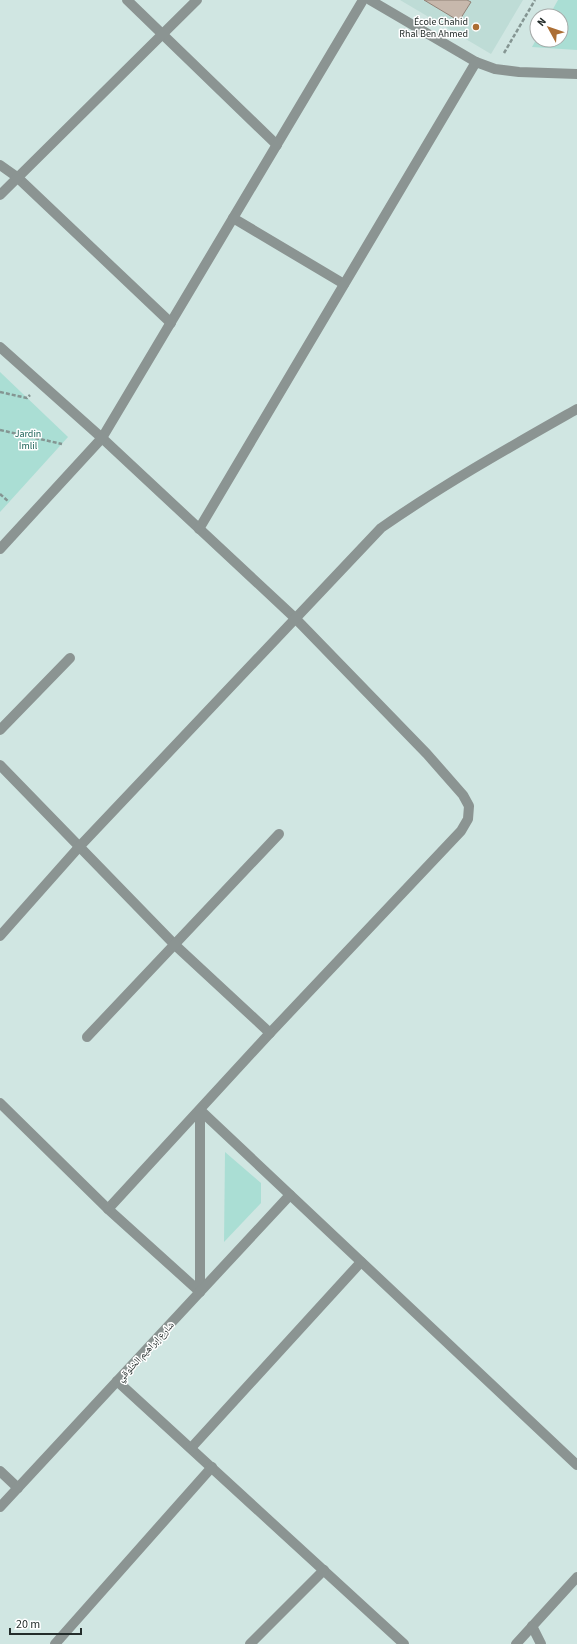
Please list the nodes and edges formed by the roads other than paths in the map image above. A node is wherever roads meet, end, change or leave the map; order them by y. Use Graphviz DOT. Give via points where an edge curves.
graph roads {
  1 [pos="127,0"];
  2 [pos="197,0"];
  3 [pos="363,0"];
  4 [pos="370,0"];
  5 [pos="163,34"];
  6 [pos="476,62"];
  7 [pos="577,74"];
  8 [pos="277,145"];
  9 [pos="0,165"];
  10 [pos="17,177"];
  11 [pos="0,195"];
  12 [pos="233,218"];
  13 [pos="344,284"];
  14 [pos="171,323"];
  15 [pos="0,347"];
  16 [pos="577,409"];
  17 [pos="102,438"];
  18 [pos="199,529"];
  19 [pos="0,549"];
  20 [pos="295,618"];
  21 [pos="70,658"];
  22 [pos="0,730"];
  23 [pos="0,765"];
  24 [pos="279,834"];
  25 [pos="79,847"];
  26 [pos="0,936"];
  27 [pos="175,945"];
  28 [pos="270,1033"];
  29 [pos="87,1037"];
  30 [pos="0,1103"];
  31 [pos="200,1110"];
  32 [pos="290,1195"];
  33 [pos="108,1210"];
  34 [pos="361,1262"];
  35 [pos="200,1292"];
  36 [pos="117,1381"];
  37 [pos="191,1448"];
  38 [pos="577,1465"];
  39 [pos="212,1467"];
  40 [pos="0,1471"];
  41 [pos="18,1488"];
  42 [pos="0,1507"];
  43 [pos="324,1570"];
  44 [pos="577,1577"];
  45 [pos="532,1626"];
  46 [pos="55,1644"];
  47 [pos="250,1644"];
  48 [pos="404,1644"];
  49 [pos="516,1644"];
  50 [pos="541,1644"];
  1 -- 5 [label="street"];
  2 -- 5 [label="street"];
  3 -- 8 [label="street"];
  4 -- 6 [label="street"];
  5 -- 8 [label="street"];
  5 -- 10 [label="street"];
  6 -- 7 [label="street" via="495,69 519,72"];
  6 -- 13 [label="street"];
  8 -- 12 [label="street"];
  9 -- 10 [label="street"];
  10 -- 11 [label="street"];
  10 -- 14 [label="street"];
  12 -- 13 [label="street"];
  12 -- 14 [label="street"];
  13 -- 18 [label="street"];
  14 -- 17 [label="street"];
  15 -- 17 [label="street"];
  16 -- 20 [label="street" via="433,493 381,528"];
  17 -- 18 [label="street"];
  17 -- 19 [label="street"];
  18 -- 20 [label="street"];
  20 -- 25 [label="street"];
  20 -- 28 [label="street" via="427,754 464,795 469,806 468,819 461,831"];
  21 -- 22 [label="street"];
  23 -- 25 [label="street"];
  24 -- 27 [label="street"];
  25 -- 26 [label="street"];
  25 -- 27 [label="street"];
  27 -- 28 [label="street"];
  27 -- 29 [label="street"];
  28 -- 31 [label="street"];
  30 -- 33 [label="street"];
  31 -- 32 [label="street"];
  31 -- 33 [label="street"];
  31 -- 35 [label="street"];
  32 -- 34 [label="street"];
  32 -- 35 [label="street, شارع إبراهيم الخلوقي"];
  33 -- 35 [label="street"];
  34 -- 37 [label="street"];
  34 -- 38 [label="street"];
  35 -- 36 [label="street, شارع إبراهيم الخلوقي"];
  36 -- 37 [label="street"];
  36 -- 41 [label="street, شارع إبراهيم الخلوقي"];
  37 -- 39 [label="street"];
  39 -- 43 [label="street"];
  39 -- 46 [label="street"];
  40 -- 41 [label="street"];
  41 -- 42 [label="street, شارع إبراهيم الخلوقي"];
  43 -- 47 [label="street"];
  43 -- 48 [label="street"];
  44 -- 45 [label="street"];
  45 -- 49 [label="street"];
  45 -- 50 [label="street"];
}
